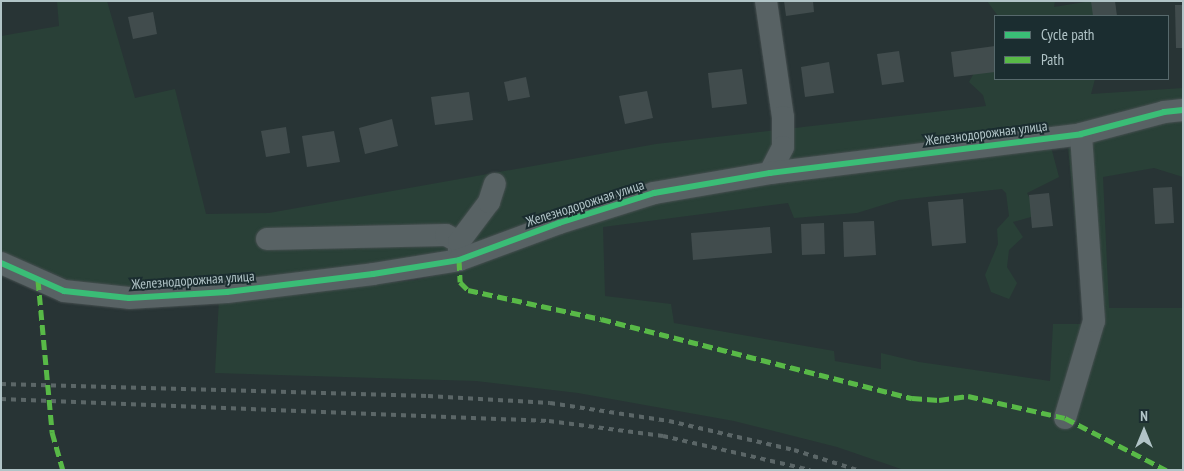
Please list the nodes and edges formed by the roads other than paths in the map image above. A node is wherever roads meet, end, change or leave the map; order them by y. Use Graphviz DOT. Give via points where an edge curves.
graph roads {
  1 [pos="766,1"];
  2 [pos="1183,110"];
  3 [pos="1082,134"];
  4 [pos="770,174"];
  5 [pos="495,184"];
  6 [pos="267,239"];
  7 [pos="459,251"];
  8 [pos="1,263"];
  9 [pos="1065,418"];
  1 -- 4 [label="street" via="783,117 783,147"];
  2 -- 3 [label="street, Железнодорожная улица"];
  3 -- 4 [label="street, Железнодорожная улица"];
  3 -- 9 [label="street" via="1094,321"];
  4 -- 7 [label="street, Железнодорожная улица" via="654,194"];
  5 -- 7 [label="street" via="489,202"];
  6 -- 7 [label="street" via="446,235"];
  7 -- 8 [label="street, Железнодорожная улица" via="227,292 129,298 64,291"];
}
